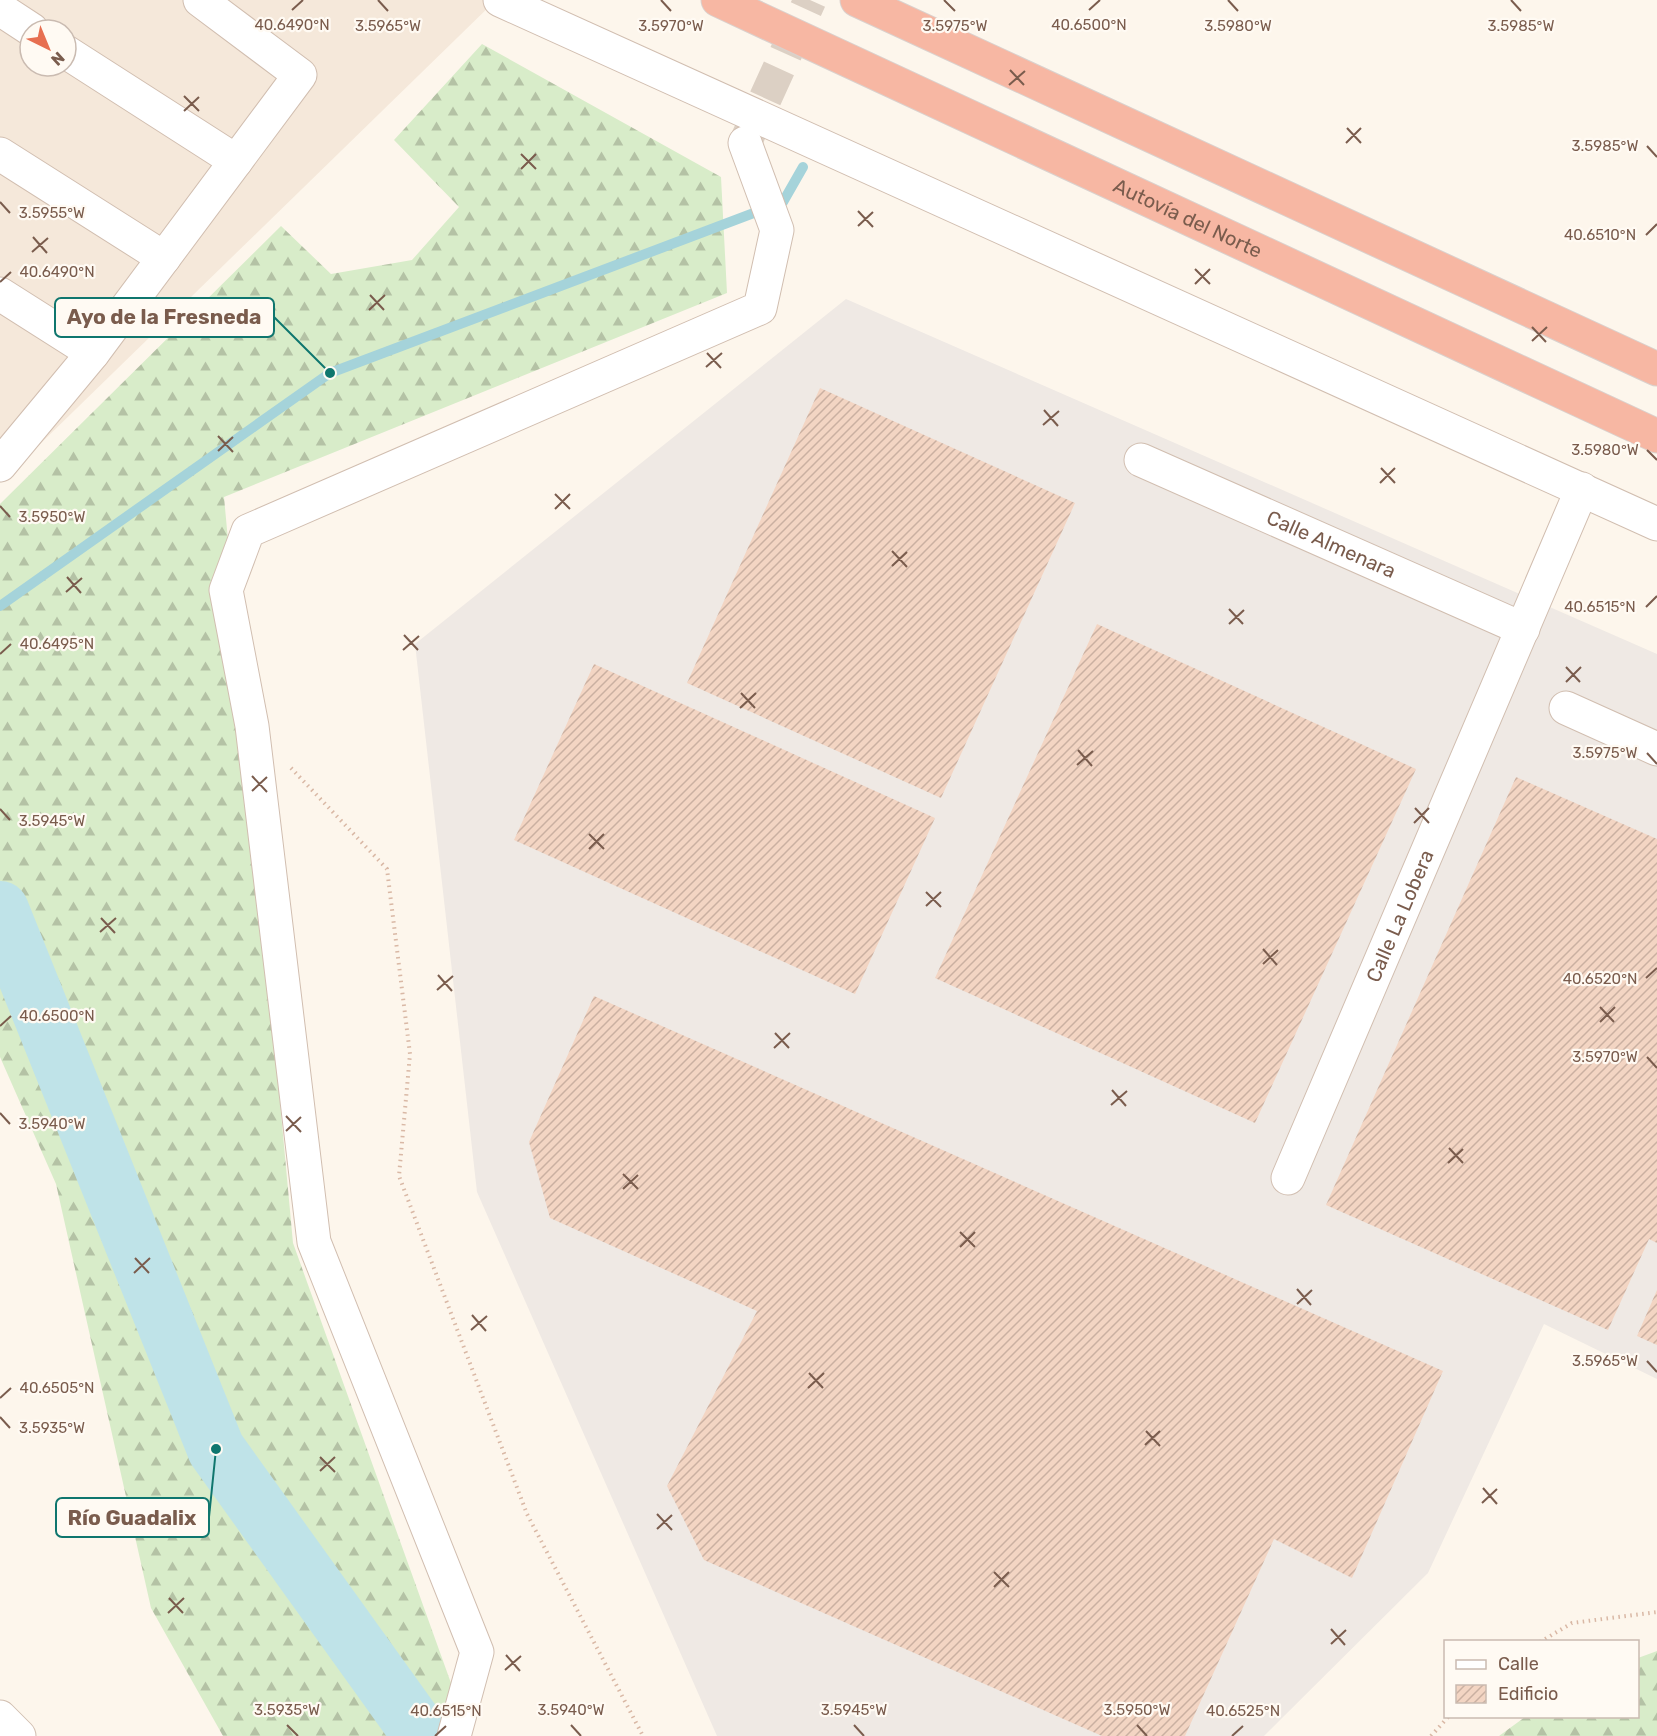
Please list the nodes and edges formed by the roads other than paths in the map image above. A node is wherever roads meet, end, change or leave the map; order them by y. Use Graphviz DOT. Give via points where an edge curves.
graph roads {
  1 [pos="200,0"];
  2 [pos="500,0"];
  3 [pos="718,0"];
  4 [pos="856,0"];
  5 [pos="0,9"];
  6 [pos="18,21"];
  7 [pos="78,60"];
  8 [pos="745,143"];
  9 [pos="0,154"];
  10 [pos="236,161"];
  11 [pos="164,258"];
  12 [pos="0,294"];
  13 [pos="93,353"];
  14 [pos="1657,369"];
  15 [pos="1657,436"];
  16 [pos="6,447"];
  17 [pos="1141,460"];
  18 [pos="1582,489"];
  19 [pos="1657,524"];
  20 [pos="1523,629"];
  21 [pos="1566,708"];
  22 [pos="1657,749"];
  23 [pos="1288,1178"];
  24 [pos="0,1718"];
  25 [pos="456,1730"];
  26 [pos="19,1736"];
  1 -- 10 [label="street" via="300,75"];
  2 -- 18 [label="street"];
  3 -- 15 [label="highway, Autovía del Norte"];
  4 -- 14 [label="highway"];
  5 -- 6 [label="street"];
  7 -- 10 [label="street"];
  8 -- 25 [label="street" via="777,230 760,308 248,531 225,590 252,726 314,1242 477,1652"];
  9 -- 11 [label="street"];
  10 -- 11 [label="street"];
  11 -- 13 [label="street"];
  12 -- 13 [label="street"];
  13 -- 16 [label="street"];
  17 -- 20 [label="street, Calle Almenara"];
  18 -- 19 [label="street"];
  18 -- 20 [label="street, Calle La Lobera"];
  20 -- 23 [label="street, Calle La Lobera"];
  21 -- 22 [label="street"];
  24 -- 26 [label="street"];
}
